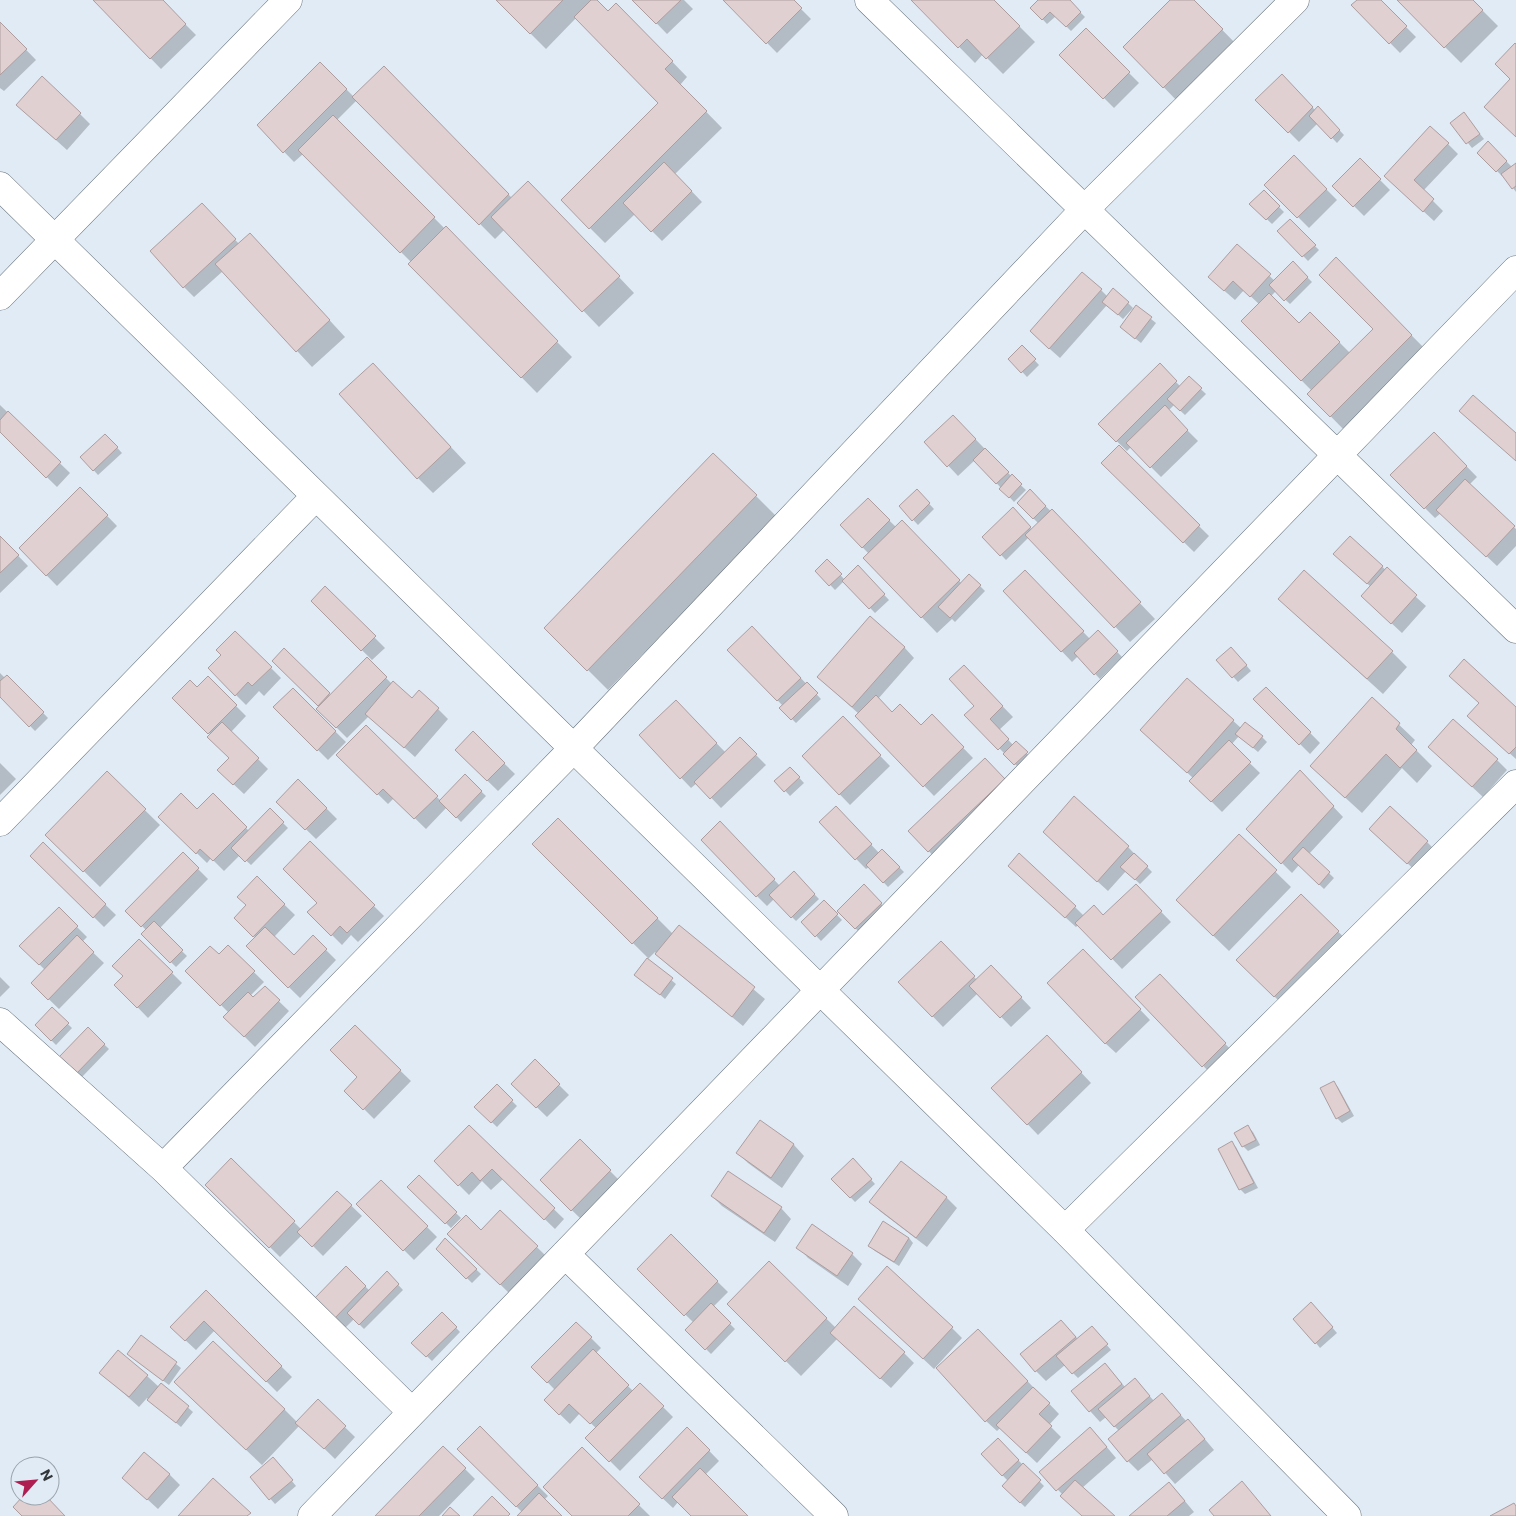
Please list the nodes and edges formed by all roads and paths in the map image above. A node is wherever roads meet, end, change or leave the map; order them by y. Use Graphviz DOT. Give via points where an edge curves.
graph roads {
  1 [pos="288,0"];
  2 [pos="869,0"];
  3 [pos="1295,0"];
  4 [pos="0,186"];
  5 [pos="1085,209"];
  6 [pos="55,240"];
  7 [pos="1516,270"];
  8 [pos="0,296"];
  9 [pos="1338,454"];
  10 [pos="316,496"];
  11 [pos="1516,629"];
  12 [pos="574,749"];
  13 [pos="1516,784"];
  14 [pos="0,822"];
  15 [pos="820,990"];
  16 [pos="0,1022"];
  17 [pos="163,1168"];
  18 [pos="1065,1230"];
  19 [pos="565,1254"];
  20 [pos="412,1412"];
  21 [pos="317,1514"];
  22 [pos="834,1516"];
  23 [pos="1347,1516"];
  1 -- 6 [label="street"];
  2 -- 5 [label="street"];
  3 -- 5 [label="street"];
  4 -- 6 [label="street"];
  5 -- 9 [label="street"];
  5 -- 12 [label="street"];
  6 -- 8 [label="street"];
  6 -- 10 [label="street"];
  7 -- 9 [label="street"];
  9 -- 11 [label="street"];
  9 -- 15 [label="street"];
  10 -- 12 [label="street"];
  10 -- 14 [label="street"];
  12 -- 15 [label="street"];
  12 -- 17 [label="street"];
  13 -- 18 [label="street"];
  15 -- 18 [label="street"];
  15 -- 19 [label="street"];
  16 -- 17 [label="street"];
  17 -- 20 [label="street"];
  18 -- 23 [label="street"];
  19 -- 20 [label="street"];
  19 -- 22 [label="street"];
  20 -- 21 [label="street"];
}
